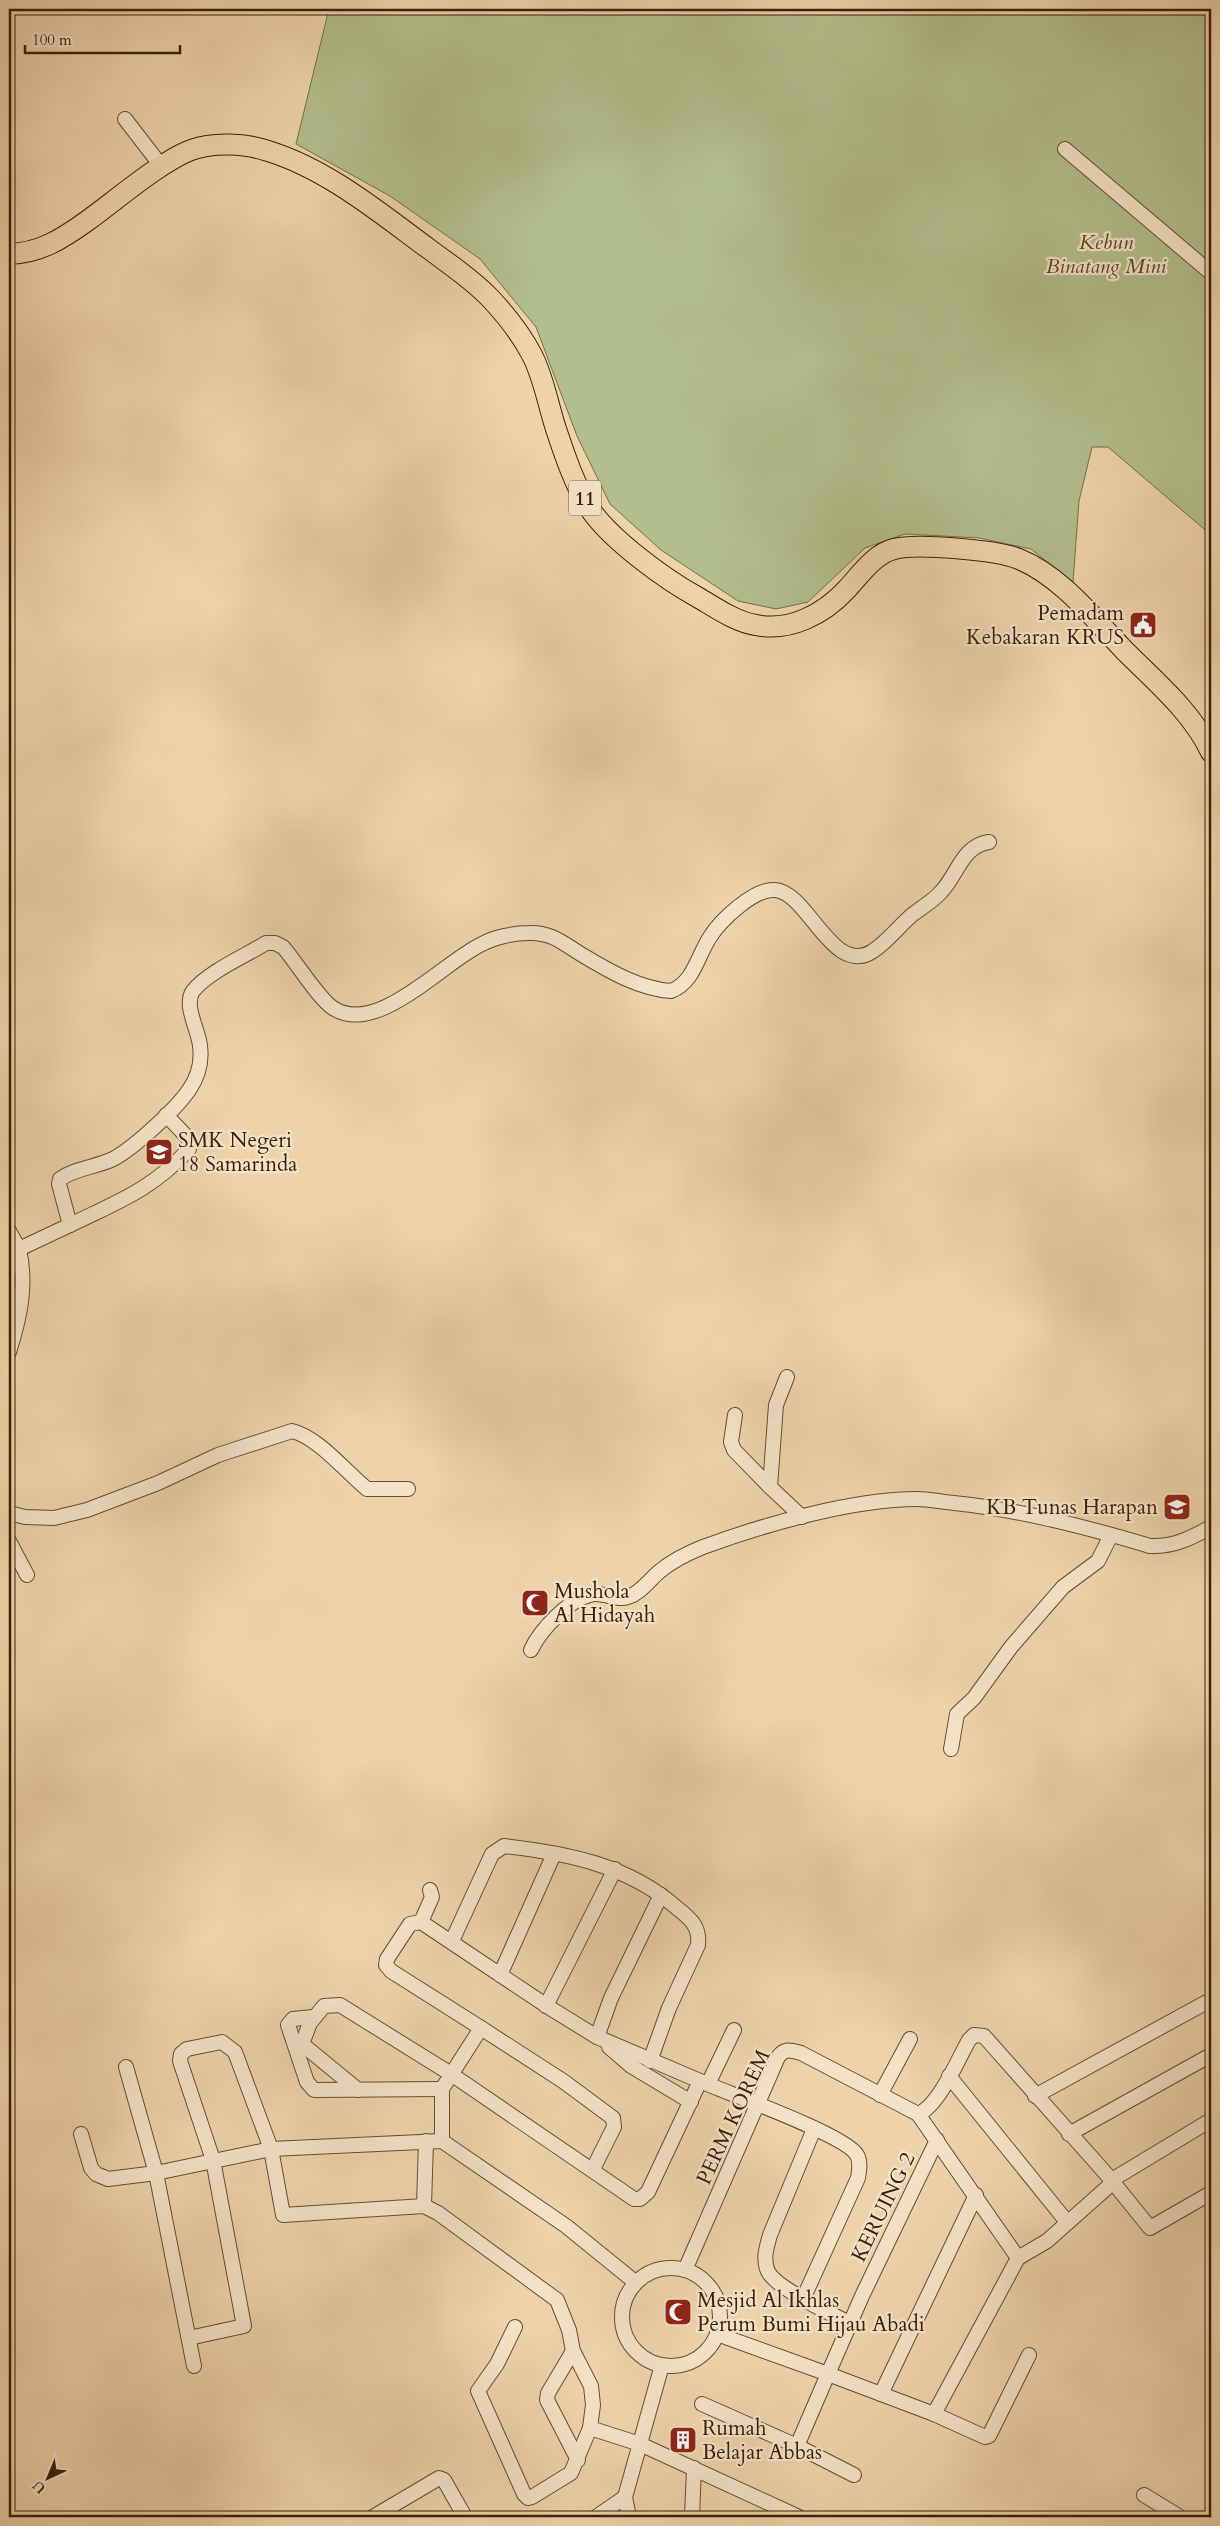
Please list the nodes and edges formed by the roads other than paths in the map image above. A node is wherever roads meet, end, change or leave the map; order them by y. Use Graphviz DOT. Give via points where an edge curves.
graph roads {
  1 [pos="125,119"];
  2 [pos="1065,149"];
  3 [pos="162,167"];
  4 [pos="9,254"];
  5 [pos="1211,273"];
  6 [pos="1211,752"];
  7 [pos="989,842"];
  8 [pos="166,1115"];
  9 [pos="70,1224"];
  10 [pos="9,1231"];
  11 [pos="19,1248"];
  12 [pos="9,1352"];
  13 [pos="787,1377"];
  14 [pos="735,1415"];
  15 [pos="770,1487"];
  16 [pos="408,1489"];
  17 [pos="9,1513"];
  18 [pos="802,1517"];
  19 [pos="1211,1527"];
  20 [pos="1111,1535"];
  21 [pos="9,1541"];
  22 [pos="28,1575"];
  23 [pos="531,1650"];
  24 [pos="950,1749"];
  25 [pos="554,1854"];
  26 [pos="615,1869"];
  27 [pos="430,1890"];
  28 [pos="661,1895"];
  29 [pos="421,1922"];
  30 [pos="452,1941"];
  31 [pos="500,1975"];
  32 [pos="1211,2002"];
  33 [pos="546,2006"];
  34 [pos="314,2017"];
  35 [pos="481,2028"];
  36 [pos="734,2030"];
  37 [pos="599,2038"];
  38 [pos="910,2039"];
  39 [pos="299,2045"];
  40 [pos="1211,2055"];
  41 [pos="650,2061"];
  42 [pos="126,2067"];
  43 [pos="451,2074"];
  44 [pos="949,2076"];
  45 [pos="704,2083"];
  46 [pos="442,2089"];
  47 [pos="358,2090"];
  48 [pos="880,2095"];
  49 [pos="1035,2096"];
  50 [pos="691,2102"];
  51 [pos="758,2106"];
  52 [pos="918,2114"];
  53 [pos="1211,2120"];
  54 [pos="814,2129"];
  55 [pos="81,2134"];
  56 [pos="1069,2134"];
  57 [pos="937,2140"];
  58 [pos="426,2141"];
  59 [pos="442,2141"];
  60 [pos="270,2149"];
  61 [pos="213,2160"];
  62 [pos="593,2169"];
  63 [pos="156,2173"];
  64 [pos="1110,2181"];
  65 [pos="1211,2193"];
  66 [pos="976,2195"];
  67 [pos="424,2206"];
  68 [pos="1067,2222"];
  69 [pos="1018,2258"];
  70 [pos="685,2270"];
  71 [pos="635,2282"];
  72 [pos="803,2299"];
  73 [pos="851,2324"];
  74 [pos="515,2327"];
  75 [pos="717,2334"];
  76 [pos="189,2338"];
  77 [pos="573,2351"];
  78 [pos="1028,2355"];
  79 [pos="662,2365"];
  80 [pos="194,2366"];
  81 [pos="828,2374"];
  82 [pos="881,2394"];
  83 [pos="702,2404"];
  84 [pos="934,2414"];
  85 [pos="590,2428"];
  86 [pos="640,2444"];
  87 [pos="797,2446"];
  88 [pos="578,2460"];
  89 [pos="699,2471"];
  90 [pos="854,2475"];
  91 [pos="1144,2494"];
  92 [pos="625,2497"];
  93 [pos="373,2517"];
  94 [pos="465,2517"];
  95 [pos="596,2517"];
  96 [pos="629,2517"];
  97 [pos="692,2517"];
  98 [pos="799,2517"];
  99 [pos="1180,2517"];
  1 -- 3 [label="street"];
  2 -- 5 [label="street"];
  3 -- 4 [label="highway, 11" via="56,242 26,253"];
  3 -- 6 [label="highway, 11" via="192,150 212,146 241,145 265,149 337,184 465,276 504,314 533,357 568,462 590,508 608,530 634,553 694,596 756,626 783,626 800,622 833,603 863,570 879,556 894,549 958,549 1002,554 1035,568 1064,589 1190,718"];
  7 -- 8 [label="street" via="970,850 942,892 877,948 863,955 845,953 831,943 790,895 774,890 760,892 716,929 688,979 671,991 636,982 601,966 559,938 530,933 482,943 386,1007 364,1014 348,1014 325,1001 283,947 275,942 266,943 205,980 192,992 190,1007 201,1048 199,1068 188,1092"];
  8 -- 9 [label="street" via="124,1152 60,1179 58,1184"];
  8 -- 9 [label="street" via="189,1139 189,1149 174,1166 146,1188"];
  9 -- 11 [label="street"];
  10 -- 11 [label="street"];
  11 -- 12 [label="street" via="24,1272 17,1326"];
  13 -- 15 [label="street" via="776,1405"];
  14 -- 15 [label="street" via="732,1432 734,1450"];
  15 -- 18 [label="street"];
  16 -- 17 [label="street" via="367,1489 302,1433 292,1431 218,1455 158,1483 87,1510 54,1518"];
  18 -- 20 [label="street" via="880,1501 918,1499 1006,1510"];
  18 -- 23 [label="street" via="699,1549 660,1571 628,1598 594,1594 570,1606 544,1629"];
  19 -- 20 [label="street" via="1189,1540 1161,1546"];
  20 -- 24 [label="street" via="1098,1561 1064,1587 1011,1647 974,1698 957,1714"];
  21 -- 22 [label="street"];
  25 -- 26 [label="street"];
  25 -- 30 [label="street" via="504,1846 495,1852"];
  25 -- 31 [label="street"];
  26 -- 28 [label="street"];
  26 -- 33 [label="street"];
  27 -- 29 [label="street" via="432,1897"];
  28 -- 37 [label="street" via="611,1998"];
  28 -- 41 [label="street" via="689,1918 699,1936"];
  29 -- 30 [label="street"];
  29 -- 35 [label="street" via="410,1924 386,1965 390,1971"];
  30 -- 31 [label="street"];
  31 -- 33 [label="street"];
  32 -- 49 [label="street"];
  33 -- 37 [label="street"];
  34 -- 39 [label="street"];
  34 -- 39 [label="street" via="290,2022 289,2029"];
  34 -- 43 [label="street" via="324,2006 340,2005"];
  35 -- 43 [label="street"];
  35 -- 62 [label="street" via="613,2118 614,2127"];
  36 -- 45 [label="street"];
  37 -- 41 [label="street"];
  37 -- 50 [label="street" via="632,2066"];
  38 -- 48 [label="street"];
  39 -- 47 [label="street"];
  39 -- 47 [label="street" via="307,2082 314,2090"];
  40 -- 56 [label="street"];
  41 -- 45 [label="street"];
  42 -- 63 [label="street"];
  43 -- 46 [label="street"];
  43 -- 62 [label="street"];
  44 -- 49 [label="street" via="969,2040 974,2035 984,2036"];
  44 -- 52 [label="street" via="930,2106"];
  44 -- 68 [label="street"];
  45 -- 50 [label="street"];
  45 -- 51 [label="street"];
  46 -- 47 [label="street"];
  46 -- 59 [label="street"];
  48 -- 51 [label="street, PERM KOREM" via="789,2049 778,2058"];
  48 -- 52 [label="street, PERM KOREM"];
  49 -- 56 [label="street"];
  50 -- 62 [label="street" via="646,2196 634,2199"];
  51 -- 54 [label="street"];
  51 -- 70 [label="street, PERM KOREM"];
  52 -- 57 [label="street"];
  53 -- 64 [label="street"];
  54 -- 72 [label="street" via="765,2252 767,2271 773,2279"];
  54 -- 72 [label="street" via="851,2148 859,2161 858,2178"];
  55 -- 63 [label="street" via="91,2168 101,2177 114,2179"];
  56 -- 64 [label="street"];
  57 -- 66 [label="street"];
  57 -- 73 [label="street, KERUING 2"];
  58 -- 59 [label="street"];
  58 -- 60 [label="street"];
  58 -- 67 [label="street"];
  59 -- 71 [label="street" via="566,2226"];
  60 -- 61 [label="street"];
  60 -- 61 [label="street" via="235,2052 222,2042 187,2049 180,2056"];
  60 -- 67 [label="street" via="283,2215"];
  61 -- 63 [label="street"];
  61 -- 76 [label="street" via="244,2326"];
  63 -- 76 [label="street"];
  64 -- 65 [label="street" via="1150,2228"];
  64 -- 68 [label="street" via="1109,2186"];
  66 -- 69 [label="street"];
  66 -- 82 [label="street"];
  67 -- 77 [label="street" via="557,2300"];
  68 -- 69 [label="street" via="1047,2241"];
  69 -- 84 [label="street"];
  70 -- 71 [label="street" via="667,2268 650,2272"];
  70 -- 75 [label="street" via="699,2277 718,2302"];
  71 -- 79 [label="street" via="626,2297 622,2314 624,2332 632,2347 645,2359"];
  72 -- 73 [label="street"];
  73 -- 81 [label="street, KERUING 2"];
  74 -- 88 [label="street" via="497,2364 478,2391 524,2494 532,2497 571,2473"];
  75 -- 79 [label="street" via="709,2349 696,2360 679,2366"];
  75 -- 81 [label="street"];
  76 -- 80 [label="street"];
  77 -- 85 [label="street" via="593,2394"];
  77 -- 88 [label="street" via="547,2400"];
  78 -- 84 [label="street" via="989,2436 982,2437"];
  79 -- 86 [label="street"];
  81 -- 82 [label="street"];
  81 -- 87 [label="street, KERUING 2"];
  82 -- 84 [label="street"];
  83 -- 87 [label="street"];
  85 -- 86 [label="street"];
  85 -- 88 [label="street"];
  86 -- 89 [label="street"];
  86 -- 92 [label="street"];
  87 -- 90 [label="street"];
  89 -- 97 [label="street"];
  89 -- 98 [label="street"];
  91 -- 99 [label="street"];
  92 -- 95 [label="street"];
  92 -- 96 [label="street"];
  93 -- 94 [label="street" via="439,2478 444,2480"];
}
